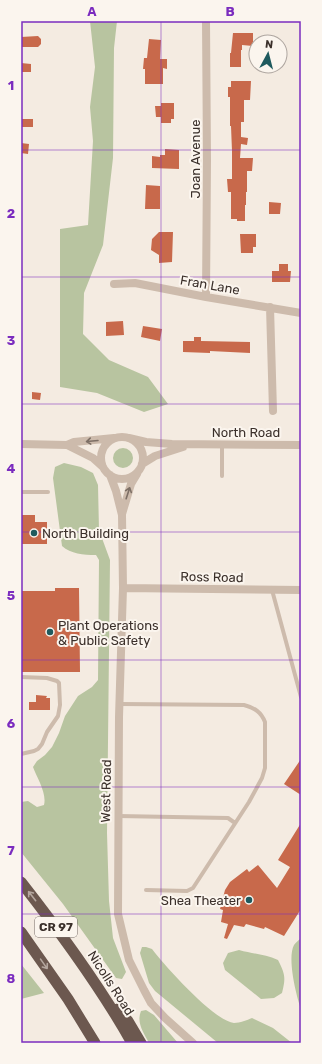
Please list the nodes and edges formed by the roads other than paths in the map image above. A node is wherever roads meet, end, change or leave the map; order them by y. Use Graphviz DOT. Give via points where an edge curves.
graph roads {
  1 [pos="206,21"];
  2 [pos="114,284"];
  3 [pos="206,297"];
  4 [pos="270,307"];
  5 [pos="301,313"];
  6 [pos="273,411"];
  7 [pos="117,438"];
  8 [pos="129,438"];
  9 [pos="21,444"];
  10 [pos="192,444"];
  11 [pos="222,444"];
  12 [pos="67,445"];
  13 [pos="301,445"];
  14 [pos="142,464"];
  15 [pos="104,467"];
  16 [pos="138,473"];
  17 [pos="110,475"];
  18 [pos="222,476"];
  19 [pos="21,492"];
  20 [pos="48,492"];
  21 [pos="122,515"];
  22 [pos="122,588"];
  23 [pos="272,590"];
  24 [pos="301,590"];
  25 [pos="21,677"];
  26 [pos="301,697"];
  27 [pos="120,704"];
  28 [pos="21,754"];
  29 [pos="118,816"];
  30 [pos="235,823"];
  31 [pos="21,882"];
  32 [pos="146,890"];
  33 [pos="21,932"];
  34 [pos="88,973"];
  35 [pos="95,1043"];
  36 [pos="132,1043"];
  37 [pos="141,1043"];
  38 [pos="193,1043"];
  1 -- 3 [label="street, Joan Avenue"];
  2 -- 3 [label="street, Fran Lane" via="135,283"];
  3 -- 4 [label="street, Fran Lane"];
  4 -- 5 [label="street, Fran Lane"];
  4 -- 6 [label="street"];
  7 -- 8 [label="street"];
  7 -- 12 [label="street, one-way" via="74,442"];
  7 -- 15 [label="street" via="110,441 103,450"];
  8 -- 10 [label="street, North Road" via="157,443"];
  8 -- 14 [label="street" via="143,453"];
  9 -- 12 [label="street"];
  10 -- 11 [label="street, North Road"];
  10 -- 14 [label="street, North Road" via="164,453"];
  11 -- 13 [label="street, North Road"];
  11 -- 18 [label="lane"];
  12 -- 15 [label="street" via="93,458"];
  14 -- 16 [label="street"];
  15 -- 17 [label="street"];
  16 -- 17 [label="street" via="125,479"];
  21 -- 16 [label="street, West Road, one-way" via="131,484"];
  17 -- 21 [label="street, West Road"];
  19 -- 20 [label="lane"];
  21 -- 22 [label="street, West Road"];
  22 -- 23 [label="street, Ross Road"];
  22 -- 27 [label="street, West Road"];
  23 -- 24 [label="street, Ross Road"];
  23 -- 26 [label="lane"];
  25 -- 28 [label="lane" via="57,681 60,705 58,716 46,732 42,744 34,751"];
  27 -- 29 [label="street, West Road"];
  27 -- 30 [label="lane" via="244,705 258,710 265,722 265,768 258,786"];
  29 -- 30 [label="lane" via="228,818"];
  29 -- 38 [label="street, West Road" via="118,914 129,960 151,1003"];
  30 -- 32 [label="lane" via="193,888 187,891"];
  34 -- 31 [label="highway, Nicolls Road / CR 97, one-way"];
  33 -- 35 [label="highway, CR 97, one-way"];
  34 -- 36 [label="highway, Nicolls Road / CR 97"];
  34 -- 37 [label="highway" via="128,1021"];
}
